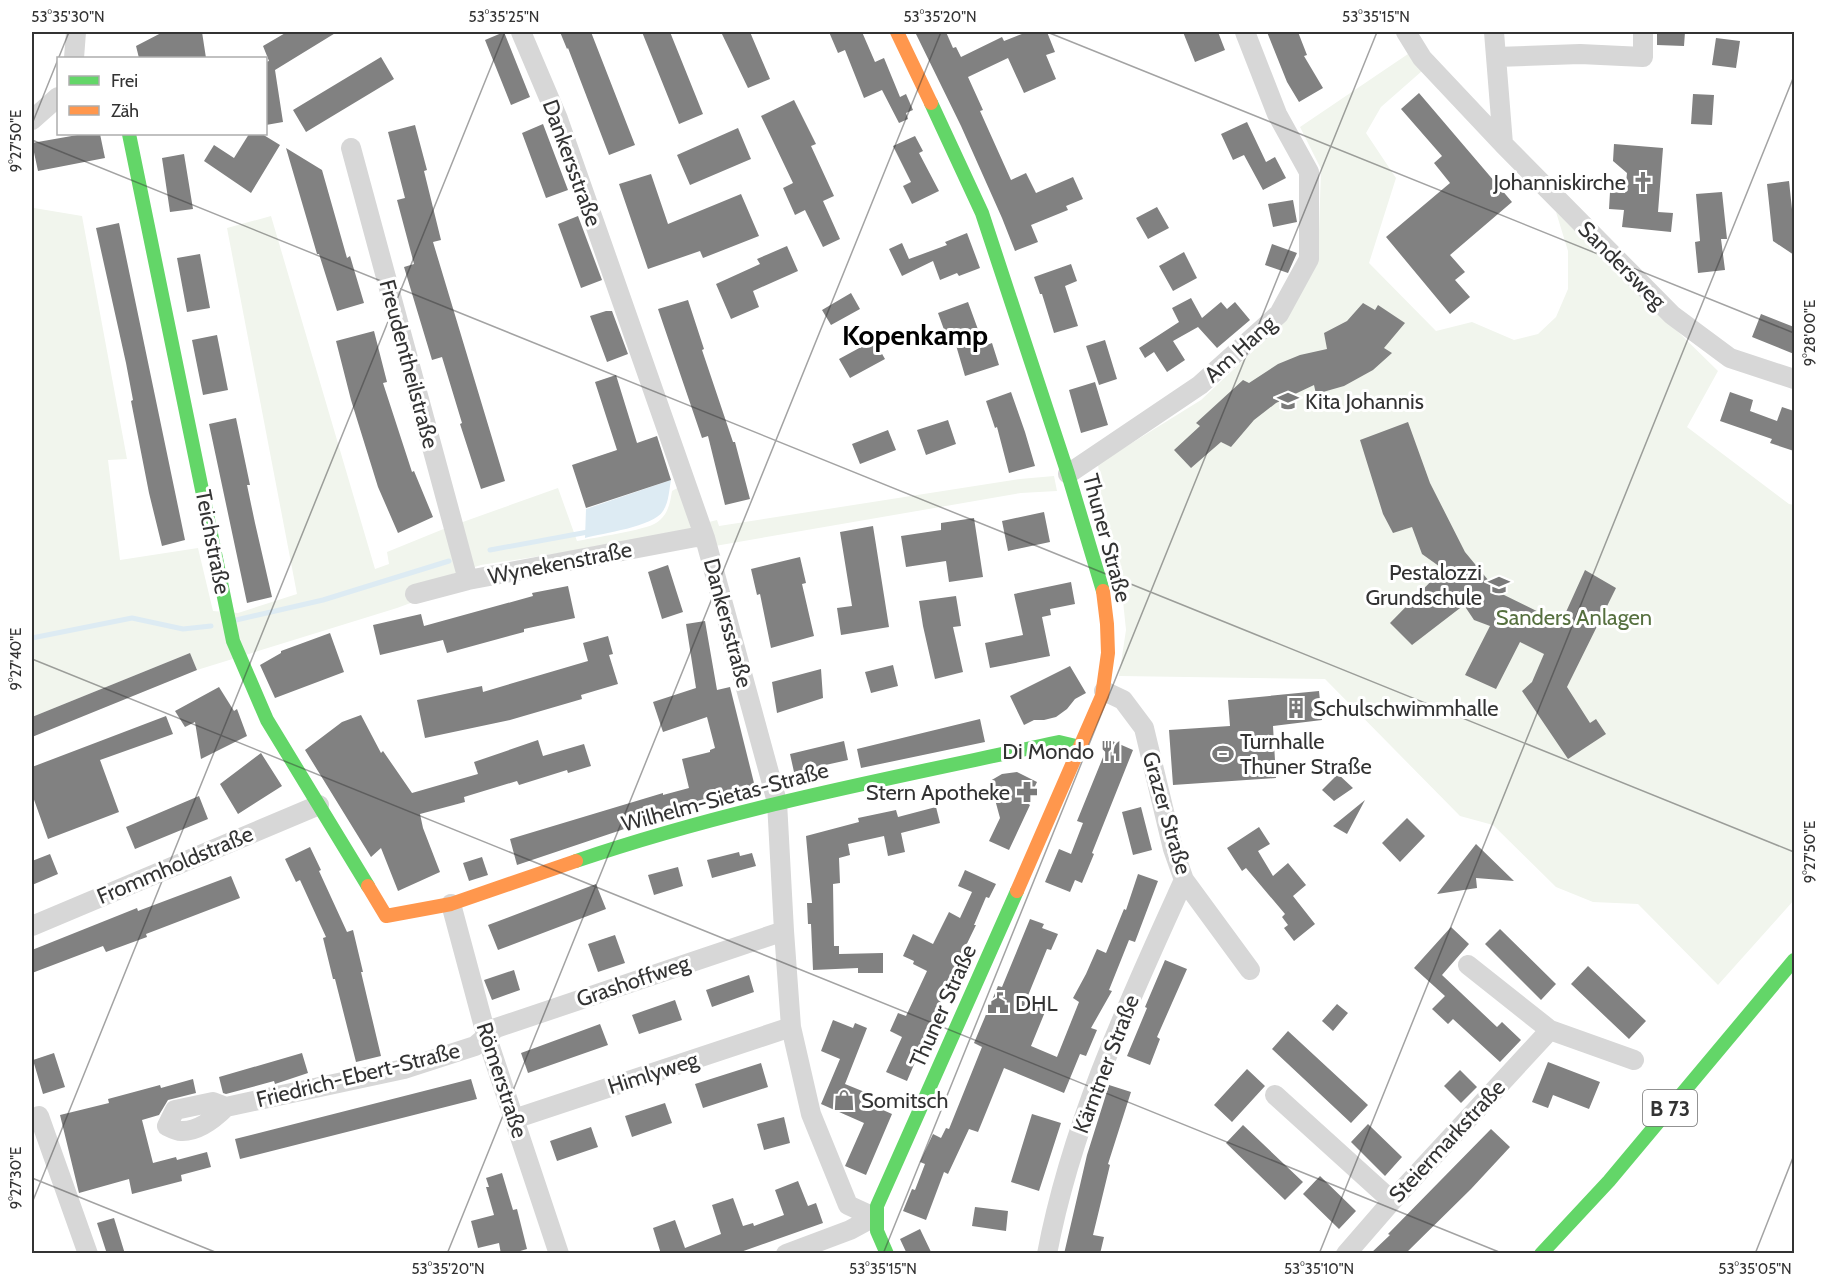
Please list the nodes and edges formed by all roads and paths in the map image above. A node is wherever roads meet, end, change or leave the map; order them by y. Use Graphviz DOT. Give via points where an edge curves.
graph roads {
  1 [pos="521,32"];
  2 [pos="897,32"];
  3 [pos="1245,32"];
  4 [pos="1406,32"];
  5 [pos="1494,32"];
  6 [pos="1643,32"];
  7 [pos="1496,57"];
  8 [pos="57,98"];
  9 [pos="32,120"];
  10 [pos="129,135"];
  11 [pos="1503,144"];
  12 [pos="351,148"];
  13 [pos="1794,379"];
  14 [pos="1068,474"];
  15 [pos="705,538"];
  16 [pos="468,580"];
  17 [pos="415,594"];
  18 [pos="1104,691"];
  19 [pos="1080,747"];
  20 [pos="777,802"];
  21 [pos="319,805"];
  22 [pos="1184,880"];
  23 [pos="451,904"];
  24 [pos="386,916"];
  25 [pos="32,926"];
  26 [pos="784,931"];
  27 [pos="1794,960"];
  28 [pos="1468,965"];
  29 [pos="1250,970"];
  30 [pos="792,1028"];
  31 [pos="1550,1030"];
  32 [pos="487,1038"];
  33 [pos="1634,1060"];
  34 [pos="1275,1095"];
  35 [pos="226,1107"];
  36 [pos="39,1116"];
  37 [pos="514,1119"];
  38 [pos="1392,1201"];
  39 [pos="874,1217"];
  40 [pos="88,1254"];
  41 [pos="559,1254"];
  42 [pos="786,1254"];
  43 [pos="886,1254"];
  44 [pos="1047,1254"];
  45 [pos="1346,1254"];
  46 [pos="1542,1254"];
  1 -- 15 [label="street, Dankersstraße" via="558,120"];
  2 -- 14 [label="street, Thuner Straße" via="982,213"];
  3 -- 14 [label="street, Am Hang" via="1277,114 1310,172 1309,259 1279,315 1200,385"];
  4 -- 11 [label="street, Sandersweg" via="1422,58"];
  5 -- 7 [label="street"];
  6 -- 7 [label="street" via="1642,57"];
  7 -- 11 [label="street"];
  8 -- 9 [label="street"];
  10 -- 21 [label="street, Teichstraße" via="233,641 267,720"];
  11 -- 13 [label="street, Sandersweg" via="1672,315 1730,358"];
  12 -- 16 [label="street, Freudentheilstraße"];
  14 -- 18 [label="street, Thuner Straße" via="1104,595 1109,662"];
  15 -- 16 [label="street, Wynekenstraße"];
  15 -- 20 [label="street, Dankersstraße"];
  16 -- 17 [label="street, Wynekenstraße"];
  18 -- 19 [label="street, Thuner Straße"];
  18 -- 22 [label="street, Grazer Straße" via="1123,700 1144,728"];
  19 -- 20 [label="street, Wilhelm-Sietas-Straße" via="1059,742"];
  19 -- 39 [label="street, Thuner Straße"];
  20 -- 23 [label="street, Wilhelm-Sietas-Straße" via="641,839"];
  20 -- 26 [label="street, Dankersstraße"];
  21 -- 24 [label="street, Teichstraße"];
  21 -- 25 [label="street, Frommholdstraße"];
  22 -- 29 [label="street, Grazer Straße"];
  22 -- 44 [label="street, Kärntner Straße" via="1119,1024 1080,1127 1054,1214"];
  23 -- 24 [label="street, Wilhelm-Sietas-Straße"];
  23 -- 32 [label="street, Römerstraße"];
  26 -- 30 [label="street, Dankersstraße"];
  26 -- 32 [label="street, Grashoffweg" via="496,1028"];
  27 -- 46 [label="street, B 73"];
  28 -- 31 [label="street"];
  30 -- 37 [label="street, Himlyweg"];
  30 -- 39 [label="street, Dankersstraße" via="811,1114 848,1204"];
  31 -- 33 [label="street"];
  31 -- 38 [label="street, Steiermarkstraße"];
  32 -- 35 [label="street, Friedrich-Ebert-Straße" via="475,1046 404,1069"];
  32 -- 37 [label="street, Römerstraße"];
  34 -- 38 [label="street"];
  36 -- 40 [label="street"];
  37 -- 41 [label="street, Römerstraße"];
  38 -- 45 [label="street, Steiermarkstraße"];
  39 -- 42 [label="street"];
  39 -- 43 [label="street" via="876,1233"];
}
